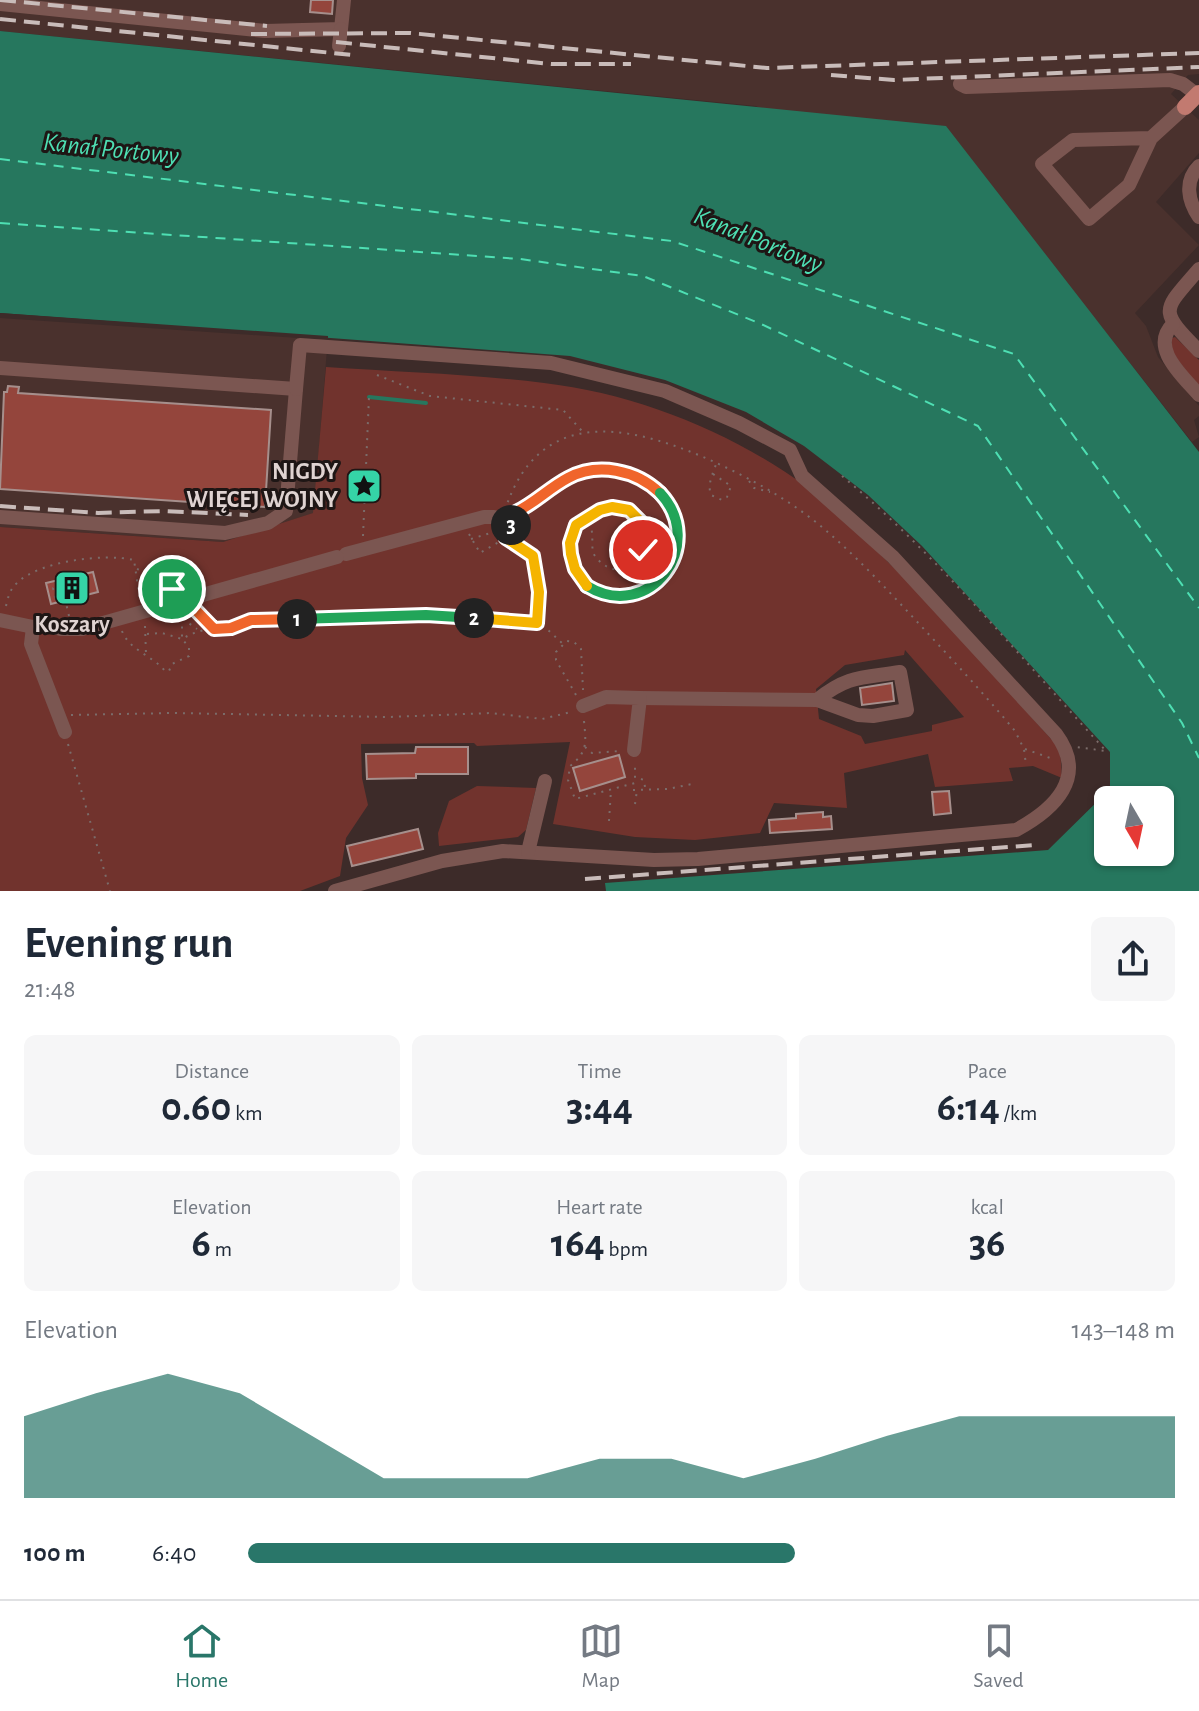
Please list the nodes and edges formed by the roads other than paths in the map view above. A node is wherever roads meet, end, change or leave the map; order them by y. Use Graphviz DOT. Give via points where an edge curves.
graph roads {
  1 [pos="344,0"];
  2 [pos="0,4"];
  3 [pos="341,29"];
  4 [pos="339,46"];
  5 [pos="960,84"];
  6 [pos="1193,98"];
  7 [pos="1151,138"];
  8 [pos="1199,166"];
  9 [pos="1199,217"];
  10 [pos="1199,269"];
  11 [pos="1173,324"];
  12 [pos="1199,351"];
  13 [pos="0,368"];
  14 [pos="296,389"];
  15 [pos="1199,395"];
  16 [pos="0,517"];
  17 [pos="501,517"];
  18 [pos="3,616"];
  19 [pos="41,623"];
  20 [pos="640,698"];
  21 [pos="817,700"];
  22 [pos="583,706"];
  23 [pos="65,732"];
  24 [pos="634,750"];
  25 [pos="545,781"];
  26 [pos="528,852"];
  27 [pos="335,891"];
  1 -- 3 [label="street"];
  2 -- 3 [label="street" via="265,31"];
  3 -- 4 [label="street"];
  5 -- 6 [label="street" via="1170,80 1183,84"];
  6 -- 7 [label="street"];
  7 -- 7 [label="street" via="1073,140 1042,164 1089,219 1129,185"];
  8 -- 9 [label="street" via="1189,184"];
  10 -- 11 [label="street" via="1169,305"];
  11 -- 12 [label="street"];
  11 -- 15 [label="street" via="1166,334 1166,353"];
  13 -- 14 [label="street"];
  14 -- 16 [label="street" via="286,511 268,523 225,533"];
  14 -- 26 [label="street" via="300,345 551,363 665,391 739,423 790,450 802,476 893,557 1065,746 1070,772 1052,804 1016,830 698,859"];
  17 -- 19 [label="street" via="364,549 158,608 143,619 120,618 72,630"];
  18 -- 23 [label="street" via="33,627 31,644"];
  20 -- 21 [label="street"];
  20 -- 22 [label="street" via="606,697"];
  20 -- 24 [label="street"];
  21 -- 21 [label="street" via="858,715 907,710 900,672 848,680"];
  25 -- 26 [label="street"];
  26 -- 27 [label="street" via="442,861"];
}
